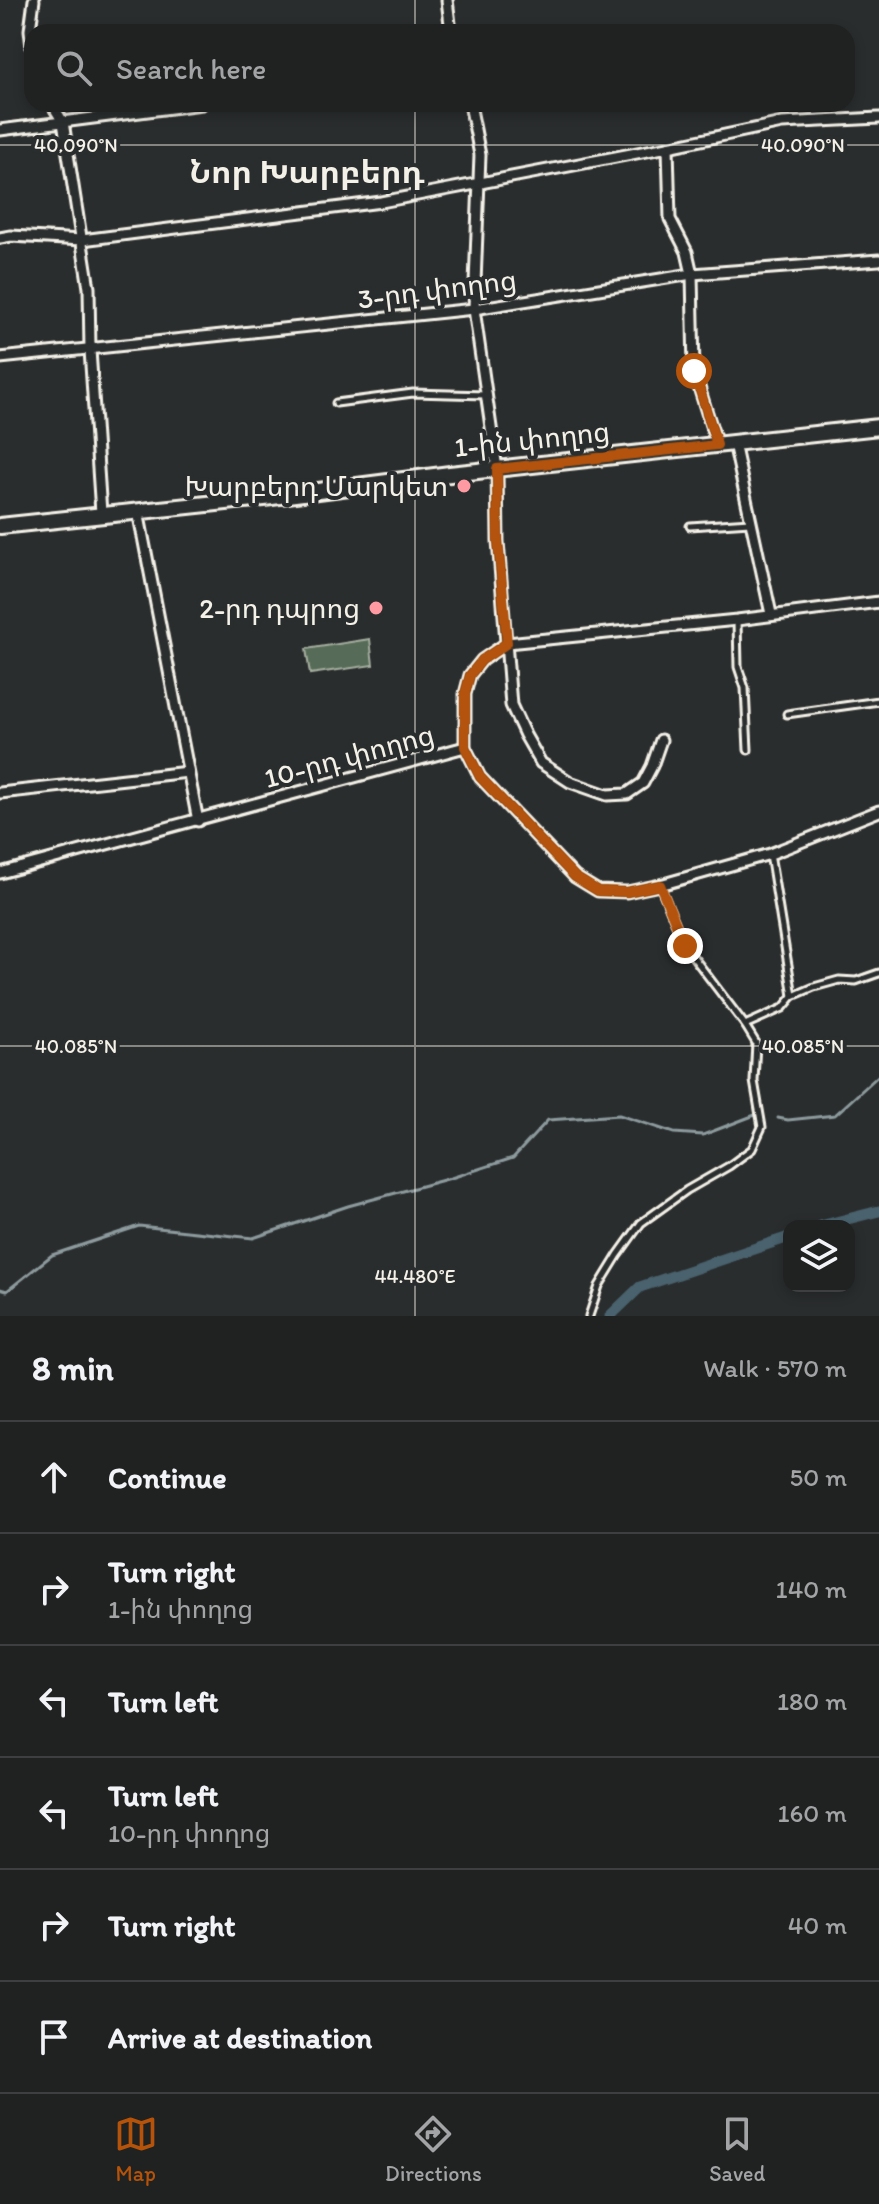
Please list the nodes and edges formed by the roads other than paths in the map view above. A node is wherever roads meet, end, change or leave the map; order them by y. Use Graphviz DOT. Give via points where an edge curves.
graph roads {
  1 [pos="34,0"];
  2 [pos="447,0"];
  3 [pos="31,24"];
  4 [pos="450,24"];
  5 [pos="57,112"];
  6 [pos="140,112"];
  7 [pos="472,112"];
  8 [pos="879,118"];
  9 [pos="63,122"];
  10 [pos="0,130"];
  11 [pos="668,147"];
  12 [pos="477,184"];
  13 [pos="0,238"];
  14 [pos="82,240"];
  15 [pos="879,260"];
  16 [pos="692,274"];
  17 [pos="474,309"];
  18 [pos="90,350"];
  19 [pos="0,358"];
  20 [pos="487,395"];
  21 [pos="336,403"];
  22 [pos="879,427"];
  23 [pos="734,443"];
  24 [pos="717,445"];
  25 [pos="497,469"];
  26 [pos="138,511"];
  27 [pos="101,513"];
  28 [pos="751,522"];
  29 [pos="0,526"];
  30 [pos="690,526"];
  31 [pos="879,602"];
  32 [pos="771,614"];
  33 [pos="737,620"];
  34 [pos="507,643"];
  35 [pos="879,701"];
  36 [pos="787,714"];
  37 [pos="661,740"];
  38 [pos="465,747"];
  39 [pos="748,750"];
  40 [pos="188,772"];
  41 [pos="0,793"];
  42 [pos="879,811"];
  43 [pos="198,821"];
  44 [pos="770,854"];
  45 [pos="0,873"];
  46 [pos="660,885"];
  47 [pos="879,973"];
  48 [pos="793,996"];
  49 [pos="745,1025"];
  50 [pos="589,1316"];
  1 -- 3 [label="street"];
  2 -- 4 [label="street"];
  5 -- 9 [label="street"];
  6 -- 9 [label="street"];
  7 -- 12 [label="street" via="480,155"];
  8 -- 11 [label="street" via="782,123"];
  9 -- 10 [label="street"];
  9 -- 14 [label="street"];
  11 -- 12 [label="street"];
  11 -- 16 [label="street" via="670,219"];
  12 -- 14 [label="street" via="381,202"];
  12 -- 17 [label="street"];
  13 -- 14 [label="street"];
  14 -- 18 [label="street"];
  15 -- 16 [label="street, 3-րդ փողոց"];
  16 -- 17 [label="street, 3-րդ փողոց"];
  16 -- 24 [label="street" via="694,371"];
  17 -- 18 [label="street, 3-րդ փողոց"];
  17 -- 20 [label="street"];
  18 -- 19 [label="street, 3-րդ փողոց"];
  18 -- 27 [label="street"];
  20 -- 21 [label="lane" via="413,393"];
  20 -- 25 [label="street"];
  22 -- 23 [label="main road, 1-ին փողոց"];
  23 -- 24 [label="main road, 1-ին փողոց"];
  23 -- 28 [label="street"];
  24 -- 25 [label="main road, 1-ին փողոց"];
  25 -- 26 [label="main road, 1-ին փողոց"];
  25 -- 34 [label="street"];
  26 -- 27 [label="main road, 1-ին փողոց"];
  26 -- 40 [label="street"];
  27 -- 29 [label="main road, 1-ին փողոց"];
  28 -- 30 [label="lane"];
  28 -- 32 [label="street"];
  31 -- 32 [label="street"];
  32 -- 33 [label="street"];
  33 -- 34 [label="street"];
  33 -- 39 [label="lane"];
  34 -- 37 [label="street" via="511,705 520,725 541,763 570,782 607,795 627,794 643,783"];
  34 -- 38 [label="street" via="470,675"];
  35 -- 36 [label="lane"];
  38 -- 43 [label="street, 10-րդ փողոց"];
  38 -- 46 [label="street, 10-րդ փողոց" via="480,777 575,877 598,891"];
  40 -- 41 [label="street"];
  40 -- 43 [label="street"];
  42 -- 44 [label="street, 10-րդ փողոց"];
  43 -- 45 [label="street, 10-րդ փողոց"];
  44 -- 46 [label="street, 10-րդ փողոց"];
  44 -- 48 [label="lane"];
  46 -- 49 [label="lane" via="685,946"];
  47 -- 48 [label="lane"];
  48 -- 49 [label="lane" via="783,1008"];
  49 -- 50 [label="lane" via="756,1043 754,1081 762,1127 752,1149 641,1223 599,1286"];
}
